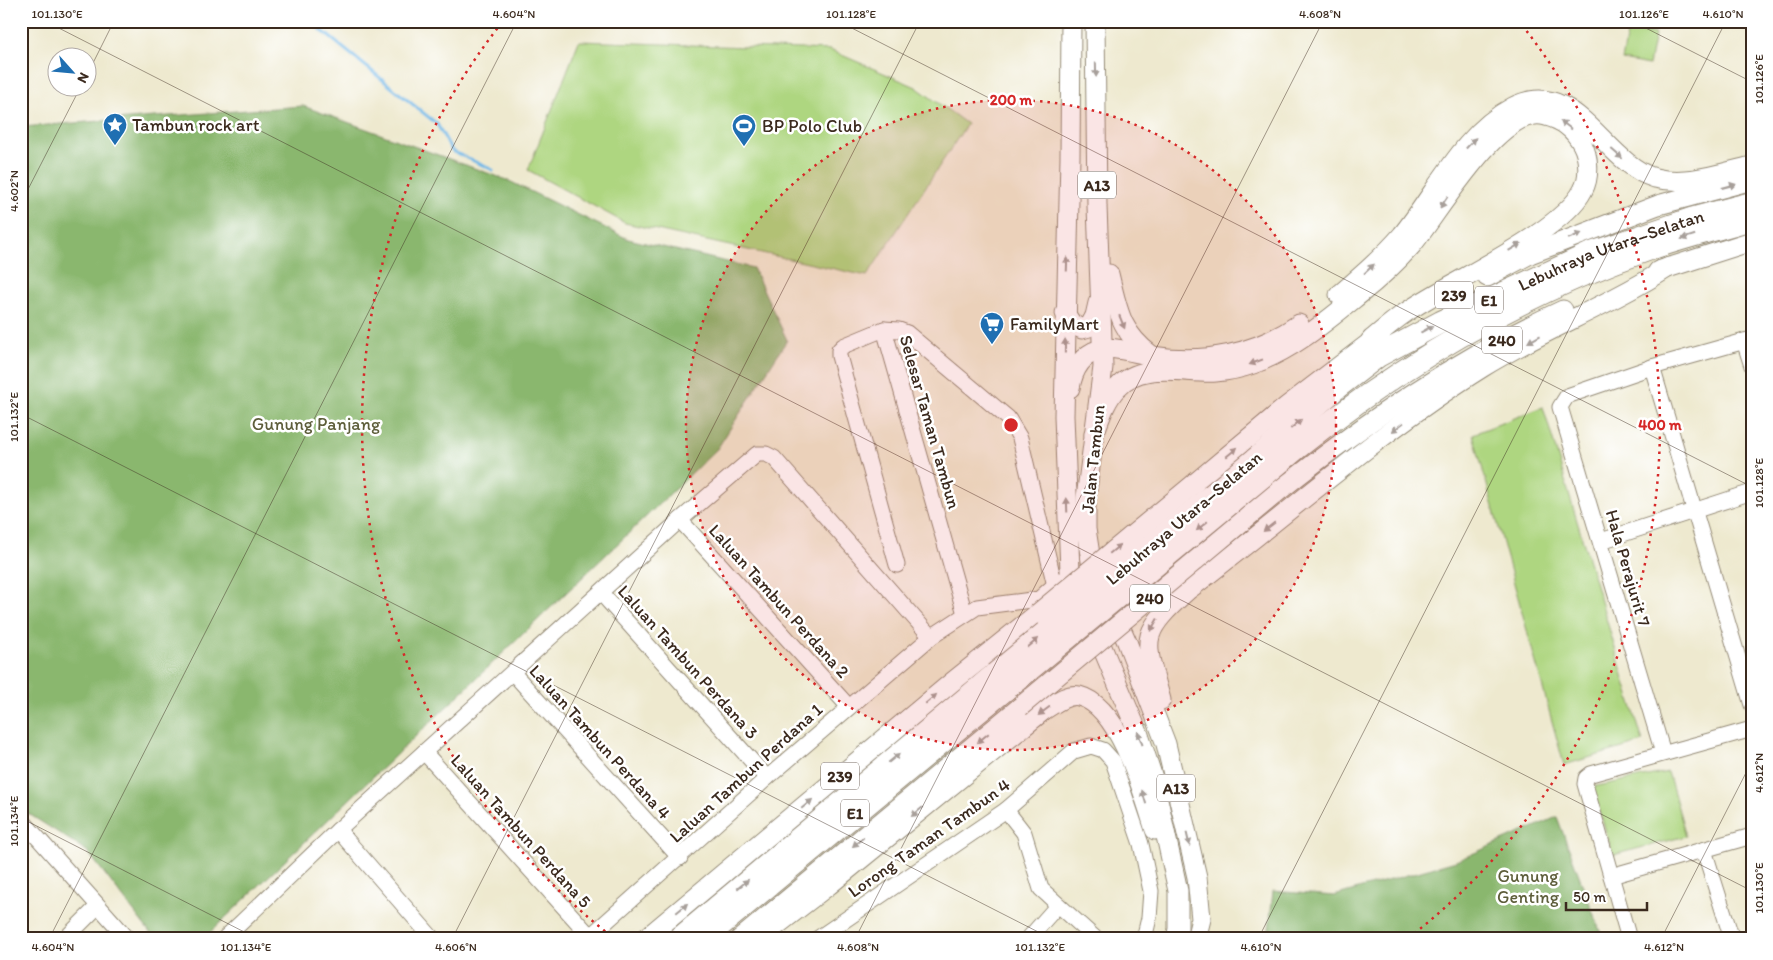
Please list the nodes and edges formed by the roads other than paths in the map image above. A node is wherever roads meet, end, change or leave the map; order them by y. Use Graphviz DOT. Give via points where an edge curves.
graph roads {
  1 [pos="1094,21"];
  2 [pos="1071,23"];
  3 [pos="1752,166"];
  4 [pos="1752,180"];
  5 [pos="1752,203"];
  6 [pos="1097,206"];
  7 [pos="1752,218"];
  8 [pos="1752,241"];
  9 [pos="1670,267"];
  10 [pos="1102,287"];
  11 [pos="1065,313"];
  12 [pos="884,329"];
  13 [pos="1371,340"];
  14 [pos="1748,340"];
  15 [pos="1103,348"];
  16 [pos="1153,356"];
  17 [pos="1752,366"];
  18 [pos="1652,367"];
  19 [pos="1064,414"];
  20 [pos="1094,434"];
  21 [pos="1269,473"];
  22 [pos="1752,492"];
  23 [pos="1694,510"];
  24 [pos="680,520"];
  25 [pos="1601,541"];
  26 [pos="897,565"];
  27 [pos="1070,571"];
  28 [pos="1054,586"];
  29 [pos="601,593"];
  30 [pos="965,614"];
  31 [pos="932,637"];
  32 [pos="513,673"];
  33 [pos="1000,682"];
  34 [pos="1752,705"];
  35 [pos="850,707"];
  36 [pos="1752,729"];
  37 [pos="1166,744"];
  38 [pos="424,752"];
  39 [pos="1663,753"];
  40 [pos="767,778"];
  41 [pos="1006,810"];
  42 [pos="21,819"];
  43 [pos="338,830"];
  44 [pos="1752,836"];
  45 [pos="1704,850"];
  46 [pos="680,858"];
  47 [pos="1611,876"];
  48 [pos="1178,891"];
  49 [pos="1058,905"];
  50 [pos="98,906"];
  51 [pos="834,934"];
  52 [pos="588,937"];
  53 [pos="65,939"];
  54 [pos="128,939"];
  55 [pos="224,939"];
  56 [pos="433,939"];
  57 [pos="645,939"];
  58 [pos="679,939"];
  59 [pos="704,939"];
  60 [pos="740,939"];
  61 [pos="759,939"];
  62 [pos="817,939"];
  63 [pos="1028,939"];
  64 [pos="1096,939"];
  65 [pos="1144,939"];
  66 [pos="1176,939"];
  67 [pos="1196,939"];
  68 [pos="1629,939"];
  69 [pos="1732,939"];
  1 -- 6 [label="main road, Jalan Tambun / A13, one-way"];
  11 -- 2 [label="main road, Jalan Tambun / A13, one-way"];
  16 -- 3 [label="main road, one-way" via="1215,358 1269,343 1294,327 1372,267 1484,129 1513,108 1528,102 1541,100 1566,108 1582,118 1628,165 1654,178 1680,181"];
  13 -- 4 [label="main road, 239, one-way" via="1530,254 1658,205"];
  21 -- 5 [label="highway, Lebuhraya Utara–Selatan / E1, one-way" via="1340,386 1378,356 1441,322 1589,254 1691,219"];
  6 -- 10 [label="main road, Jalan Tambun / A13"];
  6 -- 16 [label="main road, one-way" via="1122,324 1138,345"];
  7 -- 21 [label="highway, Lebuhraya Utara–Selatan / E1, one-way" via="1650,249 1514,307 1450,341 1395,377 1350,408"];
  8 -- 9 [label="main road, 240"];
  9 -- 21 [label="main road, 240" via="1590,297 1521,329 1388,409"];
  9 -- 37 [label="main road, one-way" via="1632,291 1485,366 1430,401 1160,615 1147,640 1166,721"];
  10 -- 11 [label="main road" via="1095,316 1089,326 1082,328 1072,324"];
  10 -- 15 [label="main road, Jalan Tambun / A13"];
  19 -- 11 [label="main road, Jalan Tambun / A13, one-way"];
  12 -- 26 [label="street" via="841,347 838,356"];
  12 -- 28 [label="street, Selesar Taman Tambun" via="907,332 1015,427"];
  12 -- 30 [label="street, Selesar Taman Tambun"];
  13 -- 20 [label="main road, one-way" via="1405,313 1563,215 1584,190 1587,177 1585,150 1572,130 1563,122 1540,114 1516,122 1480,153 1412,245 1382,277 1345,306 1277,354 1253,364 1217,372 1160,371 1134,375 1124,381 1109,399"];
  57 -- 13 [label="main road, 239, one-way, bridge" via="951,683"];
  14 -- 17 [label="street"];
  14 -- 18 [label="street"];
  15 -- 16 [label="main road"];
  15 -- 19 [label="main road" via="1088,354 1078,365"];
  15 -- 20 [label="main road, Jalan Tambun / A13"];
  18 -- 23 [label="street"];
  18 -- 25 [label="street, Hala Perajurit 7" via="1567,396 1560,407"];
  27 -- 19 [label="main road, Jalan Tambun / A13, one-way"];
  20 -- 37 [label="main road, Jalan Tambun / A13" via="1086,498 1091,561 1127,642"];
  21 -- 33 [label="highway, Lebuhraya Utara–Selatan / E1, bridge"];
  21 -- 60 [label="main road, 240, one-way, bridge" via="1020,707"];
  22 -- 23 [label="street"];
  23 -- 25 [label="street"];
  23 -- 34 [label="street"];
  24 -- 29 [label="street"];
  24 -- 31 [label="street" via="754,457 766,454 774,458"];
  24 -- 35 [label="street, Laluan Tambun Perdana 2"];
  25 -- 39 [label="street, Hala Perajurit 7"];
  27 -- 28 [label="street, Laluan Tambun Perdana 1"];
  48 -- 27 [label="main road, Jalan Tambun / A13, one-way" via="1166,827 1148,762"];
  28 -- 30 [label="street, Laluan Tambun Perdana 1" via="1039,598 977,607"];
  29 -- 32 [label="street"];
  29 -- 40 [label="street, Laluan Tambun Perdana 3"];
  30 -- 31 [label="street, Laluan Tambun Perdana 1"];
  31 -- 35 [label="street, Laluan Tambun Perdana 1"];
  32 -- 38 [label="street"];
  32 -- 46 [label="street, Laluan Tambun Perdana 4"];
  58 -- 33 [label="highway, Lebuhraya Utara–Selatan / E1, one-way"];
  33 -- 59 [label="highway, Lebuhraya Utara–Selatan / E1"];
  35 -- 40 [label="street, Laluan Tambun Perdana 1"];
  36 -- 39 [label="street"];
  37 -- 67 [label="main road, Jalan Tambun / A13, one-way" via="1197,877 1201,919"];
  38 -- 43 [label="street"];
  38 -- 52 [label="street, Laluan Tambun Perdana 5"];
  39 -- 47 [label="street" via="1590,774 1586,778"];
  40 -- 46 [label="street, Laluan Tambun Perdana 1"];
  41 -- 49 [label="street" via="1024,833 1041,890"];
  41 -- 51 [label="street, Lorong Taman Tambun 4"];
  41 -- 65 [label="street, Lorong Taman Tambun 4" via="1074,751 1084,746 1097,747 1109,755 1114,761 1138,835 1151,891"];
  42 -- 50 [label="street"];
  43 -- 55 [label="street"];
  43 -- 56 [label="street"];
  44 -- 45 [label="street"];
  45 -- 47 [label="street"];
  45 -- 69 [label="street"];
  46 -- 52 [label="street, Laluan Tambun Perdana 1"];
  47 -- 68 [label="street"];
  48 -- 61 [label="main road, one-way" via="1166,869 1141,785 1118,731 1087,700 1078,696 1067,697 1044,710"];
  48 -- 66 [label="main road, Jalan Tambun / A13"];
  49 -- 63 [label="street"];
  49 -- 64 [label="street"];
  50 -- 53 [label="street"];
  50 -- 54 [label="street"];
  51 -- 62 [label="street, Lorong Taman Tambun 4"];
}
